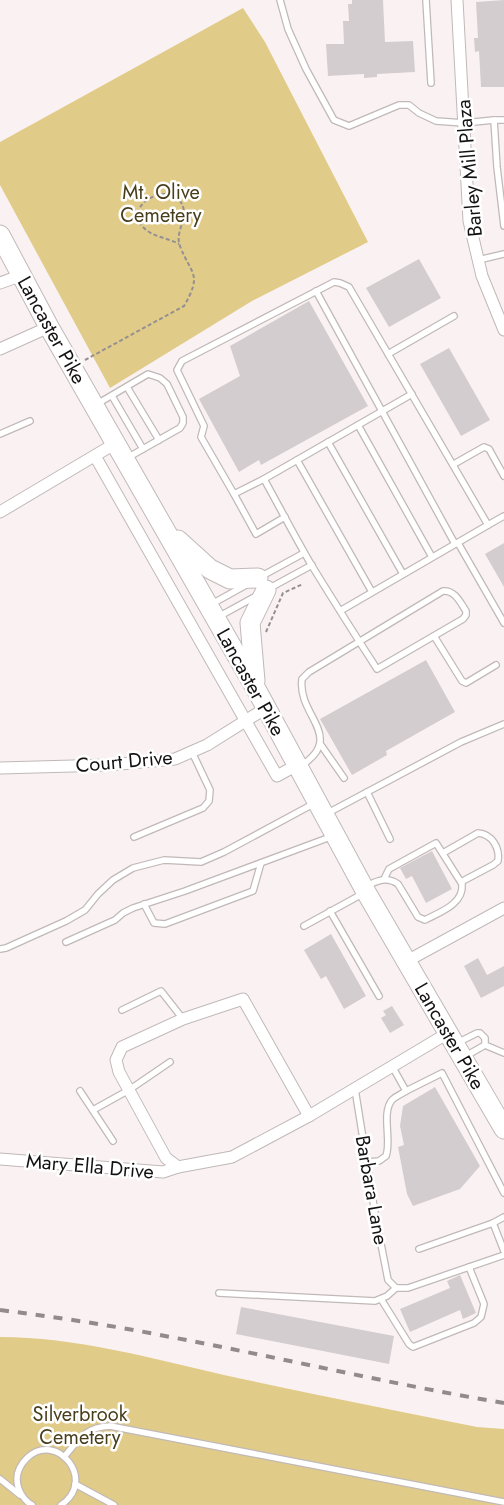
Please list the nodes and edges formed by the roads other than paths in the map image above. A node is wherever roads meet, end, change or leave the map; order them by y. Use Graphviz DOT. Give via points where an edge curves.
graph roads {
  1 [pos="280,0"];
  2 [pos="426,0"];
  3 [pos="457,0"];
  4 [pos="431,83"];
  5 [pos="494,120"];
  6 [pos="504,120"];
  7 [pos="464,123"];
  8 [pos="501,166"];
  9 [pos="504,226"];
  10 [pos="0,235"];
  11 [pos="504,254"];
  12 [pos="478,260"];
  13 [pos="22,275"];
  14 [pos="0,283"];
  15 [pos="316,291"];
  16 [pos="454,316"];
  17 [pos="49,327"];
  18 [pos="504,330"];
  19 [pos="0,349"];
  20 [pos="388,354"];
  21 [pos="127,387"];
  22 [pos="412,394"];
  23 [pos="112,396"];
  24 [pos="94,406"];
  25 [pos="382,411"];
  26 [pos="30,421"];
  27 [pos="358,424"];
  28 [pos="0,434"];
  29 [pos="159,440"];
  30 [pos="328,442"];
  31 [pos="116,443"];
  32 [pos="143,450"];
  33 [pos="95,456"];
  34 [pos="125,459"];
  35 [pos="298,460"];
  36 [pos="454,464"];
  37 [pos="504,476"];
  38 [pos="264,479"];
  39 [pos="234,494"];
  40 [pos="0,512"];
  41 [pos="504,516"];
  42 [pos="285,517"];
  43 [pos="488,525"];
  44 [pos="166,530"];
  45 [pos="457,543"];
  46 [pos="304,552"];
  47 [pos="432,557"];
  48 [pos="312,565"];
  49 [pos="402,574"];
  50 [pos="262,584"];
  51 [pos="372,592"];
  52 [pos="340,611"];
  53 [pos="212,612"];
  54 [pos="504,623"];
  55 [pos="434,636"];
  56 [pos="359,641"];
  57 [pos="496,665"];
  58 [pos="256,689"];
  59 [pos="266,708"];
  60 [pos="245,721"];
  61 [pos="504,724"];
  62 [pos="321,745"];
  63 [pos="192,752"];
  64 [pos="298,767"];
  65 [pos="0,768"];
  66 [pos="344,778"];
  67 [pos="367,792"];
  68 [pos="320,808"];
  69 [pos="335,835"];
  70 [pos="134,837"];
  71 [pos="390,838"];
  72 [pos="443,853"];
  73 [pos="261,863"];
  74 [pos="384,879"];
  75 [pos="461,882"];
  76 [pos="365,890"];
  77 [pos="144,904"];
  78 [pos="504,908"];
  79 [pos="330,911"];
  80 [pos="304,926"];
  81 [pos="66,942"];
  82 [pos="0,949"];
  83 [pos="407,961"];
  84 [pos="379,996"];
  85 [pos="122,1010"];
  86 [pos="183,1019"];
  87 [pos="455,1045"];
  88 [pos="485,1045"];
  89 [pos="504,1053"];
  90 [pos="170,1062"];
  91 [pos="392,1066"];
  92 [pos="354,1088"];
  93 [pos="129,1090"];
  94 [pos="80,1091"];
  95 [pos="406,1091"];
  96 [pos="93,1110"];
  97 [pos="309,1116"];
  98 [pos="504,1129"];
  99 [pos="113,1141"];
  100 [pos="0,1159"];
  101 [pos="367,1162"];
  102 [pos="178,1167"];
  103 [pos="504,1193"];
  104 [pos="504,1218"];
  105 [pos="494,1223"];
  106 [pos="420,1249"];
  107 [pos="504,1251"];
  108 [pos="504,1255"];
  109 [pos="469,1267"];
  110 [pos="396,1288"];
  111 [pos="219,1292"];
  112 [pos="381,1298"];
  113 [pos="64,1457"];
  114 [pos="0,1480"];
  115 [pos="75,1484"];
  116 [pos="22,1497"];
  117 [pos="504,1502"];
  118 [pos="66,1504"];
  119 [pos="32,1505"];
  120 [pos="114,1505"];
  1 -- 7 [label="lane" via="288,29 334,120 349,126 400,105 409,105 436,121"];
  2 -- 4 [label="lane"];
  3 -- 7 [label="street, Barley Mill Plaza"];
  5 -- 6 [label="lane"];
  5 -- 7 [label="lane"];
  5 -- 8 [label="lane"];
  7 -- 12 [label="street, Barley Mill Plaza" via="469,221"];
  8 -- 9 [label="lane"];
  10 -- 13 [label="main road, Lancaster Pike"];
  11 -- 12 [label="lane"];
  12 -- 18 [label="street, Barley Mill Plaza"];
  13 -- 14 [label="street"];
  13 -- 17 [label="main road, Lancaster Pike"];
  15 -- 20 [label="lane" via="334,282 349,287"];
  15 -- 25 [label="lane"];
  15 -- 39 [label="lane" via="182,361 177,370 204,426 201,437"];
  16 -- 20 [label="lane"];
  17 -- 19 [label="street"];
  17 -- 24 [label="main road, Lancaster Pike"];
  20 -- 22 [label="lane"];
  21 -- 23 [label="lane"];
  21 -- 29 [label="lane"];
  21 -- 29 [label="lane" via="148,374 167,384 183,423"];
  22 -- 25 [label="lane"];
  22 -- 36 [label="lane"];
  23 -- 24 [label="lane"];
  23 -- 32 [label="lane"];
  24 -- 31 [label="main road, Lancaster Pike"];
  25 -- 27 [label="lane"];
  25 -- 45 [label="lane"];
  26 -- 28 [label="lane"];
  27 -- 30 [label="lane"];
  27 -- 47 [label="lane"];
  29 -- 32 [label="lane"];
  30 -- 35 [label="lane"];
  30 -- 49 [label="lane"];
  31 -- 33 [label="street"];
  31 -- 34 [label="main road, Lancaster Pike"];
  32 -- 34 [label="lane"];
  33 -- 40 [label="street"];
  33 -- 60 [label="street"];
  34 -- 44 [label="main road, Lancaster Pike"];
  35 -- 38 [label="lane"];
  35 -- 51 [label="lane"];
  36 -- 37 [label="lane" via="484,447 489,449"];
  36 -- 43 [label="lane"];
  38 -- 39 [label="lane"];
  38 -- 42 [label="lane"];
  39 -- 42 [label="lane" via="256,534"];
  41 -- 43 [label="lane"];
  42 -- 46 [label="lane"];
  43 -- 45 [label="lane"];
  44 -- 50 [label="main road" via="210,570 230,579"];
  44 -- 53 [label="main road, Lancaster Pike"];
  45 -- 47 [label="lane"];
  45 -- 54 [label="lane"];
  46 -- 48 [label="lane"];
  46 -- 50 [label="lane"];
  47 -- 49 [label="lane"];
  48 -- 50 [label="lane"];
  48 -- 52 [label="lane"];
  49 -- 51 [label="lane"];
  50 -- 53 [label="lane"];
  50 -- 53 [label="lane"];
  50 -- 58 [label="main road" via="250,623"];
  51 -- 52 [label="lane"];
  52 -- 56 [label="lane"];
  53 -- 58 [label="main road, Lancaster Pike"];
  55 -- 56 [label="lane" via="377,669"];
  55 -- 56 [label="lane" via="466,614 449,590"];
  55 -- 57 [label="lane" via="466,683"];
  56 -- 62 [label="lane" via="302,679 305,702 320,735"];
  58 -- 59 [label="main road, Lancaster Pike"];
  59 -- 60 [label="street, Court Drive"];
  59 -- 64 [label="main road, Lancaster Pike"];
  60 -- 63 [label="street, Court Drive"];
  60 -- 64 [label="street" via="277,776"];
  61 -- 67 [label="lane" via="461,742"];
  62 -- 64 [label="lane" via="310,760"];
  62 -- 66 [label="lane"];
  63 -- 65 [label="street, Court Drive" via="175,759 109,765"];
  63 -- 70 [label="lane" via="210,790 210,801 203,808"];
  64 -- 68 [label="main road, Lancaster Pike"];
  67 -- 68 [label="lane"];
  67 -- 71 [label="lane"];
  68 -- 69 [label="main road, Lancaster Pike"];
  68 -- 82 [label="lane" via="201,862 164,860 133,868 113,880 85,910"];
  69 -- 73 [label="lane"];
  69 -- 76 [label="main road, Lancaster Pike"];
  72 -- 74 [label="lane" via="436,843 389,869"];
  72 -- 75 [label="lane"];
  72 -- 75 [label="lane" via="478,833 485,833 491,838 499,854 498,860"];
  73 -- 77 [label="lane"];
  73 -- 77 [label="lane" via="253,891 165,924 154,923"];
  74 -- 75 [label="lane" via="398,884 418,917 425,920 459,899 463,892"];
  74 -- 76 [label="lane"];
  76 -- 79 [label="lane"];
  76 -- 83 [label="main road, Lancaster Pike"];
  77 -- 81 [label="lane"];
  78 -- 83 [label="street"];
  79 -- 80 [label="lane"];
  79 -- 84 [label="lane"];
  83 -- 87 [label="main road, Lancaster Pike"];
  85 -- 86 [label="lane" via="161,991"];
  86 -- 93 [label="street, Mary Ella Drive" via="122,1047 116,1060"];
  86 -- 97 [label="street, Mary Ella Drive" via="243,998"];
  87 -- 88 [label="lane"];
  87 -- 88 [label="lane" via="477,1033 483,1035"];
  87 -- 91 [label="street, Mary Ella Drive"];
  87 -- 98 [label="main road, Lancaster Pike"];
  88 -- 89 [label="lane"];
  90 -- 93 [label="lane"];
  91 -- 92 [label="street, Mary Ella Drive"];
  91 -- 95 [label="lane"];
  92 -- 97 [label="street, Mary Ella Drive"];
  92 -- 101 [label="lane, Barbara Lane"];
  93 -- 96 [label="lane"];
  93 -- 102 [label="street, Mary Ella Drive" via="166,1158"];
  94 -- 96 [label="lane"];
  95 -- 101 [label="lane" via="390,1104 386,1156 379,1161"];
  95 -- 103 [label="lane" via="442,1073"];
  96 -- 99 [label="lane"];
  97 -- 102 [label="street, Mary Ella Drive" via="232,1157"];
  100 -- 102 [label="street, Mary Ella Drive" via="163,1172"];
  101 -- 110 [label="lane, Barbara Lane" via="388,1280"];
  104 -- 105 [label="lane"];
  105 -- 106 [label="lane"];
  105 -- 107 [label="lane"];
  108 -- 109 [label="lane"];
  109 -- 110 [label="lane" via="408,1288"];
  109 -- 112 [label="lane" via="484,1304 481,1317 474,1324 425,1344 413,1347 409,1344"];
  110 -- 112 [label="lane"];
  111 -- 112 [label="lane" via="375,1301"];
  113 -- 115 [label="lane" via="74,1470"];
  113 -- 116 [label="lane" via="56,1452 42,1451 24,1460 17,1480"];
  113 -- 117 [label="lane" via="89,1430 110,1426"];
  114 -- 116 [label="lane"];
  115 -- 118 [label="lane"];
  115 -- 120 [label="lane"];
  116 -- 119 [label="lane"];
}
